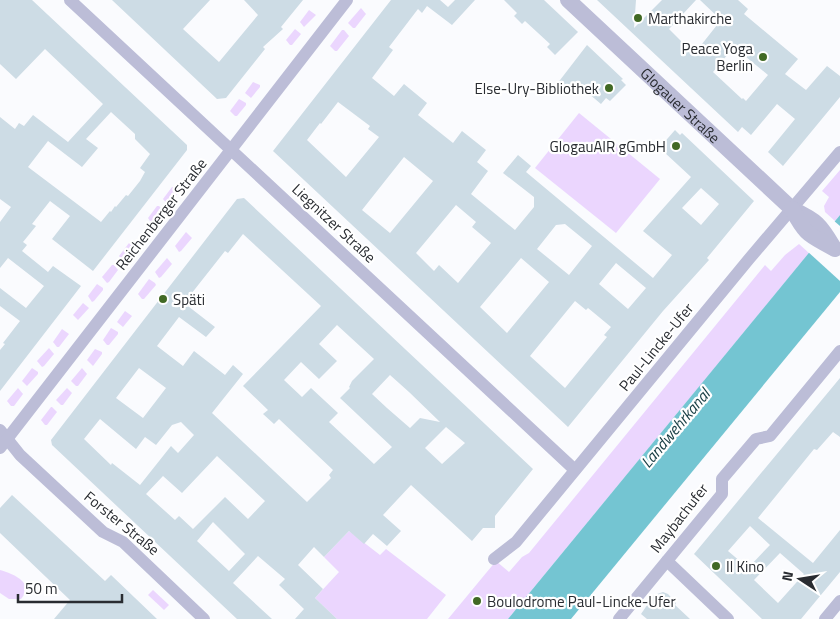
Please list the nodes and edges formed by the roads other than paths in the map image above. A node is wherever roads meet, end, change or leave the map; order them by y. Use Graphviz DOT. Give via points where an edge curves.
graph roads {
  1 [pos="70,0"];
  2 [pos="347,0"];
  3 [pos="568,0"];
  4 [pos="231,149"];
  5 [pos="840,152"];
  6 [pos="792,209"];
  7 [pos="837,251"];
  8 [pos="840,351"];
  9 [pos="2,439"];
  10 [pos="575,470"];
  11 [pos="494,559"];
  12 [pos="667,561"];
  13 [pos="840,601"];
  14 [pos="204,619"];
  15 [pos="619,619"];
  16 [pos="728,619"];
  17 [pos="825,619"];
  1 -- 4 [label="street, Liegnitzer Straße"];
  2 -- 4 [label="street, Reichenberger Straße"];
  3 -- 6 [label="street, Glogauer Straße"];
  4 -- 9 [label="street, Reichenberger Straße"];
  4 -- 10 [label="street, Liegnitzer Straße"];
  5 -- 6 [label="street, Paul-Lincke-Ufer"];
  6 -- 7 [label="street, Glogauer Straße" via="803,229 820,235"];
  6 -- 10 [label="street, Paul-Lincke-Ufer"];
  8 -- 12 [label="street, Maybachufer" via="770,436 756,439 722,479 722,494"];
  9 -- 14 [label="street, Forster Straße" via="103,532 123,542"];
  10 -- 11 [label="street, Paul-Lincke-Ufer" via="516,542"];
  12 -- 15 [label="street, Maybachufer"];
  12 -- 16 [label="street"];
  13 -- 17 [label="street"];
}
